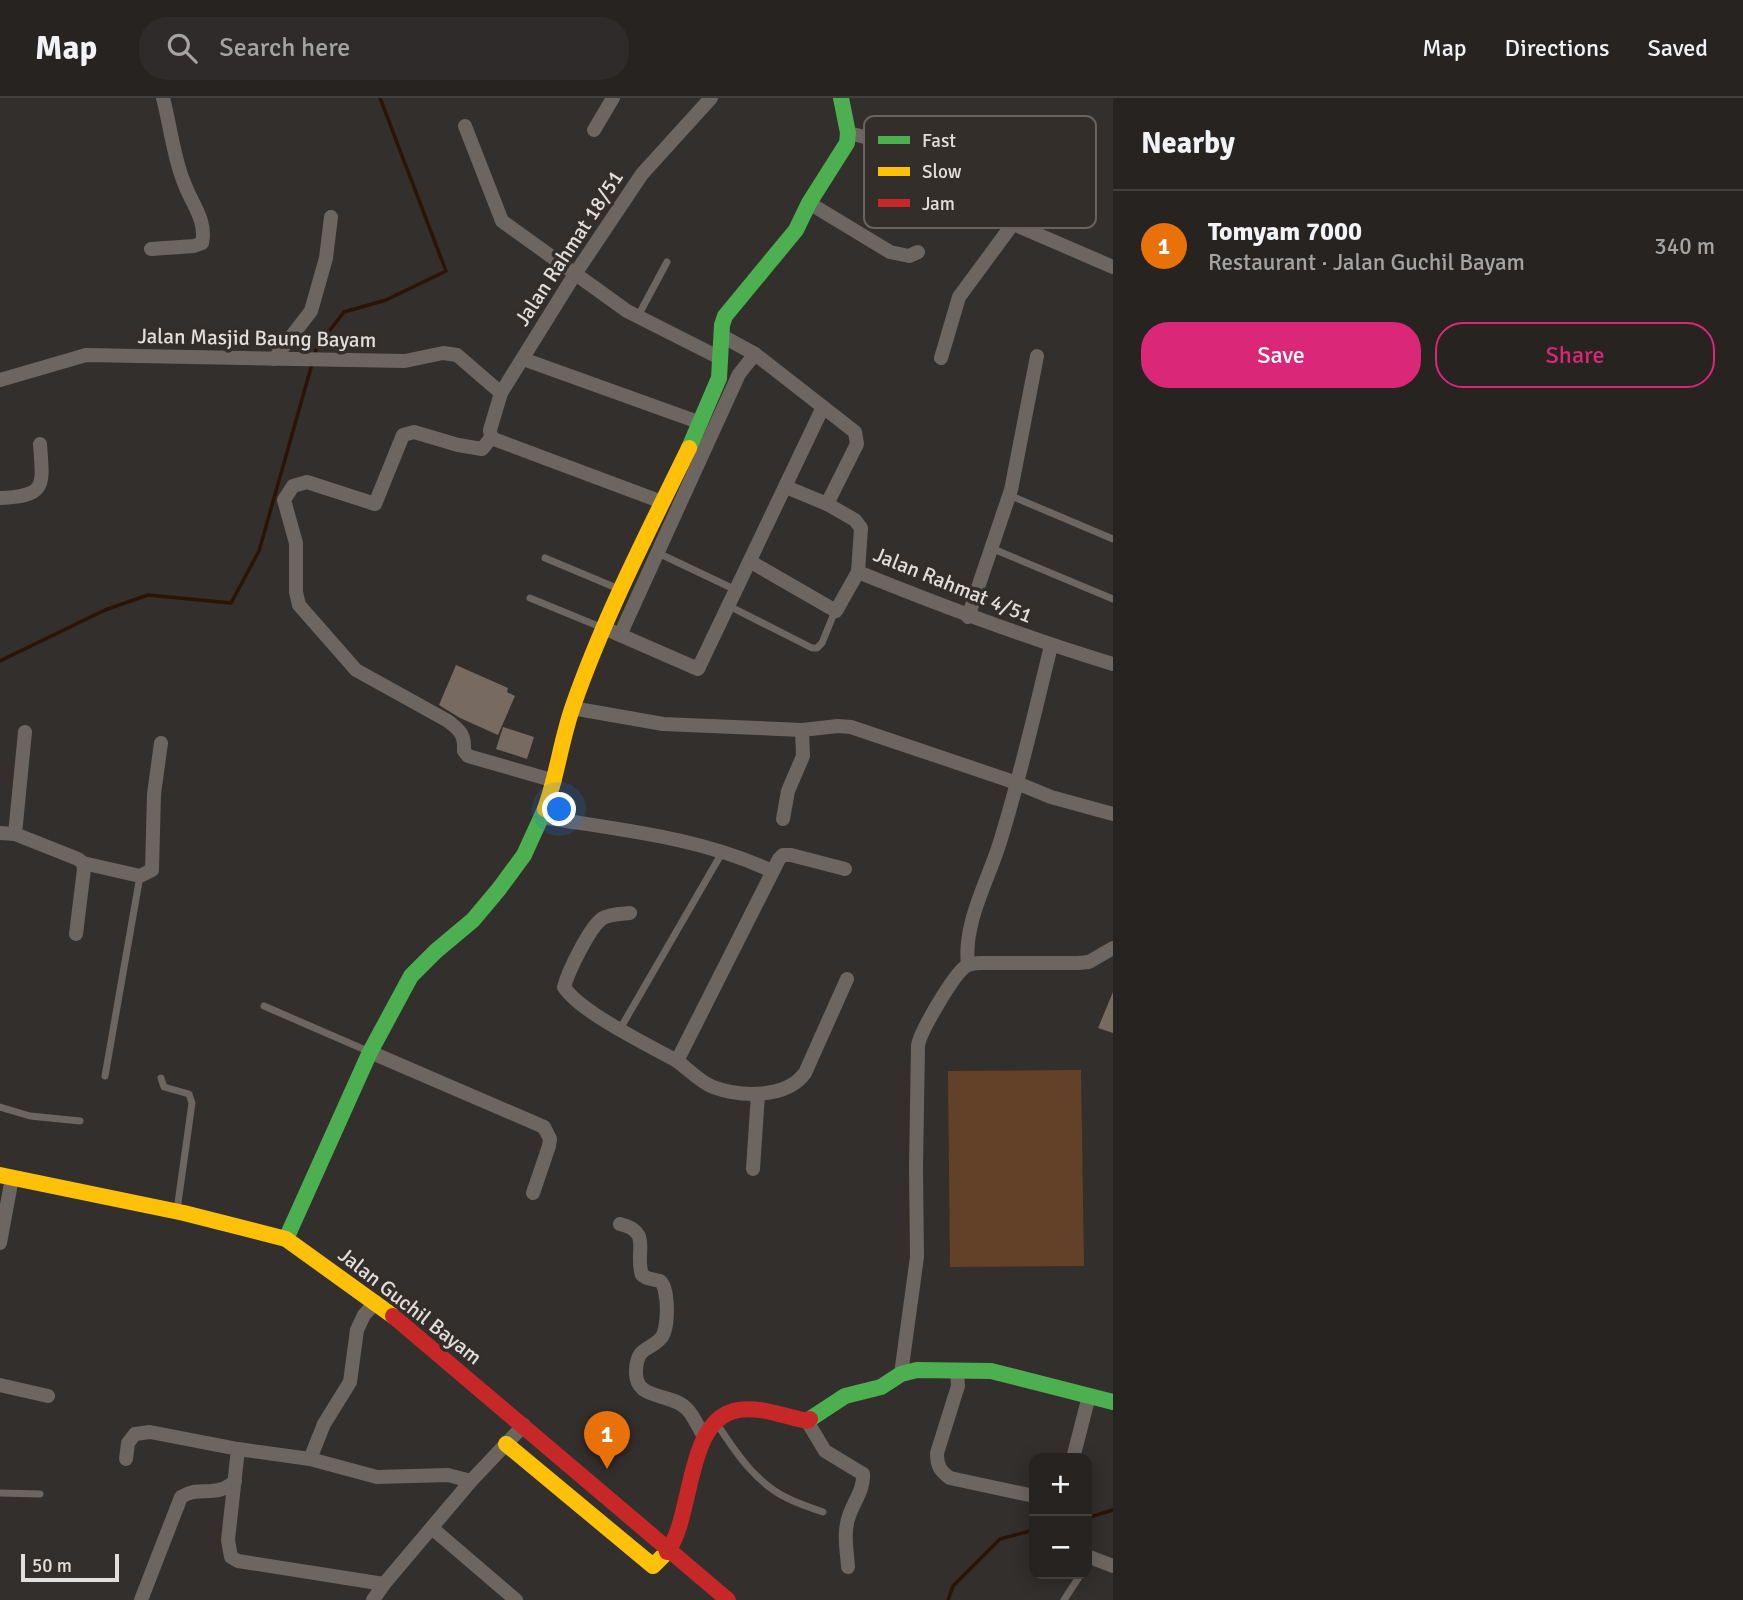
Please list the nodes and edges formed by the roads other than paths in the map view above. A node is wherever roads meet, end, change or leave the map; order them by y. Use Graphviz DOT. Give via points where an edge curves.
graph roads {
  1 [pos="163,98"];
  2 [pos="613,98"];
  3 [pos="711,98"];
  4 [pos="841,98"];
  5 [pos="465,126"];
  6 [pos="594,130"];
  7 [pos="848,133"];
  8 [pos="864,137"];
  9 [pos="809,203"];
  10 [pos="331,217"];
  11 [pos="1010,228"];
  12 [pos="1019,228"];
  13 [pos="151,249"];
  14 [pos="918,252"];
  15 [pos="667,262"];
  16 [pos="1113,267"];
  17 [pos="575,274"];
  18 [pos="638,317"];
  19 [pos="722,336"];
  20 [pos="755,354"];
  21 [pos="1037,356"];
  22 [pos="720,358"];
  23 [pos="942,358"];
  24 [pos="274,359"];
  25 [pos="523,359"];
  26 [pos="0,380"];
  27 [pos="501,393"];
  28 [pos="823,407"];
  29 [pos="701,423"];
  30 [pos="491,438"];
  31 [pos="40,444"];
  32 [pos="786,487"];
  33 [pos="1009,495"];
  34 [pos="0,498"];
  35 [pos="662,502"];
  36 [pos="827,504"];
  37 [pos="1113,539"];
  38 [pos="991,548"];
  39 [pos="657,552"];
  40 [pos="545,558"];
  41 [pos="751,562"];
  42 [pos="858,572"];
  43 [pos="620,589"];
  44 [pos="737,590"];
  45 [pos="530,598"];
  46 [pos="1113,599"];
  47 [pos="729,606"];
  48 [pos="836,611"];
  49 [pos="968,617"];
  50 [pos="612,631"];
  51 [pos="1051,646"];
  52 [pos="1113,664"];
  53 [pos="572,708"];
  54 [pos="802,730"];
  55 [pos="25,732"];
  56 [pos="161,743"];
  57 [pos="555,781"];
  58 [pos="1017,783"];
  59 [pos="1113,814"];
  60 [pos="542,817"];
  61 [pos="783,819"];
  62 [pos="0,833"];
  63 [pos="15,834"];
  64 [pos="723,850"];
  65 [pos="83,863"];
  66 [pos="845,869"];
  67 [pos="772,871"];
  68 [pos="140,876"];
  69 [pos="630,913"];
  70 [pos="76,934"];
  71 [pos="1113,948"];
  72 [pos="968,965"];
  73 [pos="847,979"];
  74 [pos="264,1006"];
  75 [pos="620,1029"];
  76 [pos="370,1052"];
  77 [pos="677,1061"];
  78 [pos="105,1076"];
  79 [pos="161,1078"];
  80 [pos="758,1094"];
  81 [pos="0,1107"];
  82 [pos="80,1121"];
  83 [pos="753,1169"];
  84 [pos="6,1177"];
  85 [pos="533,1193"];
  86 [pos="177,1212"];
  87 [pos="620,1224"];
  88 [pos="286,1240"];
  89 [pos="0,1243"];
  90 [pos="376,1302"];
  91 [pos="957,1370"];
  92 [pos="901,1374"];
  93 [pos="0,1384"];
  94 [pos="48,1396"];
  95 [pos="1089,1396"];
  96 [pos="1113,1402"];
  97 [pos="715,1420"];
  98 [pos="807,1421"];
  99 [pos="524,1425"];
  100 [pos="704,1437"];
  101 [pos="506,1444"];
  102 [pos="238,1449"];
  103 [pos="1074,1453"];
  104 [pos="126,1459"];
  105 [pos="310,1459"];
  106 [pos="235,1481"];
  107 [pos="471,1481"];
  108 [pos="0,1493"];
  109 [pos="40,1494"];
  110 [pos="1029,1495"];
  111 [pos="823,1512"];
  112 [pos="433,1529"];
  113 [pos="670,1549"];
  114 [pos="1092,1560"];
  115 [pos="1113,1566"];
  116 [pos="848,1567"];
  117 [pos="1078,1579"];
  118 [pos="384,1584"];
  119 [pos="141,1600"];
  120 [pos="373,1600"];
  121 [pos="516,1600"];
  122 [pos="728,1600"];
  123 [pos="1064,1600"];
  1 -- 13 [label="street" via="184,184 198,209 204,234 202,243 194,246"];
  2 -- 6 [label="street"];
  3 -- 17 [label="street, Jalan Rahmat 18/51" via="642,174"];
  4 -- 7 [label="street"];
  5 -- 17 [label="street" via="502,220"];
  7 -- 8 [label="street"];
  7 -- 9 [label="street" via="847,143"];
  9 -- 14 [label="street" via="890,252 909,256"];
  9 -- 19 [label="street" via="796,230 725,316"];
  10 -- 24 [label="street" via="312,311"];
  11 -- 23 [label="street" via="959,297"];
  12 -- 16 [label="street"];
  15 -- 18 [label="lane"];
  17 -- 18 [label="street"];
  17 -- 25 [label="street, Jalan Rahmat 18/51"];
  18 -- 22 [label="street"];
  19 -- 20 [label="street"];
  19 -- 22 [label="street"];
  20 -- 28 [label="street"];
  20 -- 39 [label="street" via="739,374"];
  21 -- 33 [label="street"];
  22 -- 29 [label="street" via="719,378"];
  24 -- 26 [label="street, Jalan Masjid Baung Bayam" via="86,355"];
  24 -- 27 [label="street, Jalan Masjid Baung Bayam" via="405,361 443,353 457,355"];
  25 -- 27 [label="street, Jalan Rahmat 18/51"];
  25 -- 29 [label="street"];
  27 -- 30 [label="street, Jalan Rahmat 18/51" via="489,430"];
  28 -- 32 [label="street"];
  28 -- 36 [label="street" via="858,438"];
  29 -- 35 [label="street"];
  30 -- 35 [label="street"];
  30 -- 57 [label="street" via="482,449 414,432 402,435 375,504 307,482 293,485 284,500 296,543 296,592 299,605 356,670 448,721 462,732 468,756"];
  31 -- 34 [label="street" via="42,479 37,489 27,496"];
  32 -- 36 [label="street"];
  32 -- 41 [label="street"];
  33 -- 37 [label="lane"];
  33 -- 38 [label="street"];
  35 -- 43 [label="street"];
  36 -- 42 [label="street, Jalan Rahmat 4/51" via="861,528"];
  38 -- 46 [label="lane"];
  38 -- 49 [label="street"];
  39 -- 44 [label="lane"];
  39 -- 50 [label="street"];
  40 -- 43 [label="lane"];
  41 -- 44 [label="street"];
  41 -- 48 [label="street"];
  42 -- 48 [label="street"];
  42 -- 49 [label="street, Jalan Rahmat 4/51"];
  43 -- 50 [label="street"];
  44 -- 47 [label="street"];
  45 -- 50 [label="lane"];
  47 -- 48 [label="lane" via="812,648 822,643"];
  47 -- 50 [label="street" via="698,668"];
  49 -- 51 [label="street, Jalan Rahmat 4/51"];
  50 -- 53 [label="street"];
  51 -- 52 [label="street, Jalan Rahmat 4/51"];
  51 -- 58 [label="street"];
  53 -- 54 [label="street" via="663,724"];
  53 -- 57 [label="street"];
  54 -- 58 [label="street" via="851,727"];
  54 -- 61 [label="street" via="803,756 788,791"];
  55 -- 63 [label="street"];
  56 -- 68 [label="street" via="152,870"];
  57 -- 60 [label="street"];
  58 -- 59 [label="street"];
  58 -- 72 [label="street" via="977,905"];
  60 -- 64 [label="street"];
  60 -- 76 [label="street" via="524,855 499,889 411,976"];
  62 -- 63 [label="street"];
  63 -- 65 [label="street"];
  64 -- 67 [label="street"];
  64 -- 75 [label="lane"];
  65 -- 68 [label="street"];
  65 -- 70 [label="street"];
  66 -- 67 [label="street" via="783,855"];
  67 -- 77 [label="street"];
  68 -- 78 [label="lane"];
  69 -- 75 [label="street" via="612,915 596,924 564,987 570,997"];
  71 -- 72 [label="street" via="1089,962"];
  72 -- 92 [label="street" via="926,1024 918,1045 917,1257"];
  73 -- 80 [label="street" via="805,1073 798,1082 778,1091"];
  74 -- 76 [label="lane"];
  75 -- 77 [label="street"];
  76 -- 85 [label="street" via="544,1127 549,1146"];
  76 -- 88 [label="street"];
  77 -- 80 [label="street" via="710,1086"];
  79 -- 86 [label="lane" via="164,1087 189,1094 192,1103"];
  80 -- 83 [label="street"];
  81 -- 82 [label="lane" via="30,1116"];
  84 -- 86 [label="street, Jalan Guchil Bayam"];
  84 -- 89 [label="street"];
  86 -- 88 [label="street, Jalan Guchil Bayam"];
  87 -- 100 [label="street" via="637,1231 641,1239 642,1275 660,1280 666,1289 665,1330 638,1358 637,1384 644,1392 670,1398 687,1409"];
  88 -- 90 [label="street, Jalan Guchil Bayam"];
  90 -- 99 [label="street, Jalan Guchil Bayam"];
  90 -- 105 [label="street" via="357,1331 350,1382 324,1424"];
  91 -- 92 [label="street"];
  91 -- 95 [label="street" via="991,1371"];
  91 -- 110 [label="street" via="958,1386 937,1454 942,1473"];
  92 -- 98 [label="street" via="881,1387 845,1396"];
  93 -- 94 [label="street"];
  95 -- 96 [label="street"];
  95 -- 103 [label="street"];
  97 -- 98 [label="street" via="724,1412 750,1409"];
  97 -- 100 [label="street"];
  97 -- 111 [label="lane" via="767,1486"];
  98 -- 116 [label="street" via="825,1451 863,1474 848,1518"];
  99 -- 101 [label="street"];
  99 -- 113 [label="street, Jalan Guchil Bayam"];
  100 -- 113 [label="street"];
  101 -- 107 [label="street"];
  101 -- 113 [label="street" via="653,1566"];
  102 -- 104 [label="street" via="150,1432 135,1434 128,1443"];
  102 -- 105 [label="street"];
  102 -- 106 [label="street"];
  105 -- 107 [label="street" via="377,1477 448,1475"];
  106 -- 118 [label="street" via="228,1540 231,1557"];
  106 -- 119 [label="street" via="217,1492 181,1496"];
  107 -- 112 [label="street"];
  108 -- 109 [label="lane"];
  112 -- 118 [label="street"];
  112 -- 121 [label="street"];
  113 -- 122 [label="street, Jalan Guchil Bayam"];
  114 -- 115 [label="street"];
  117 -- 123 [label="lane"];
  118 -- 120 [label="street"];
}
